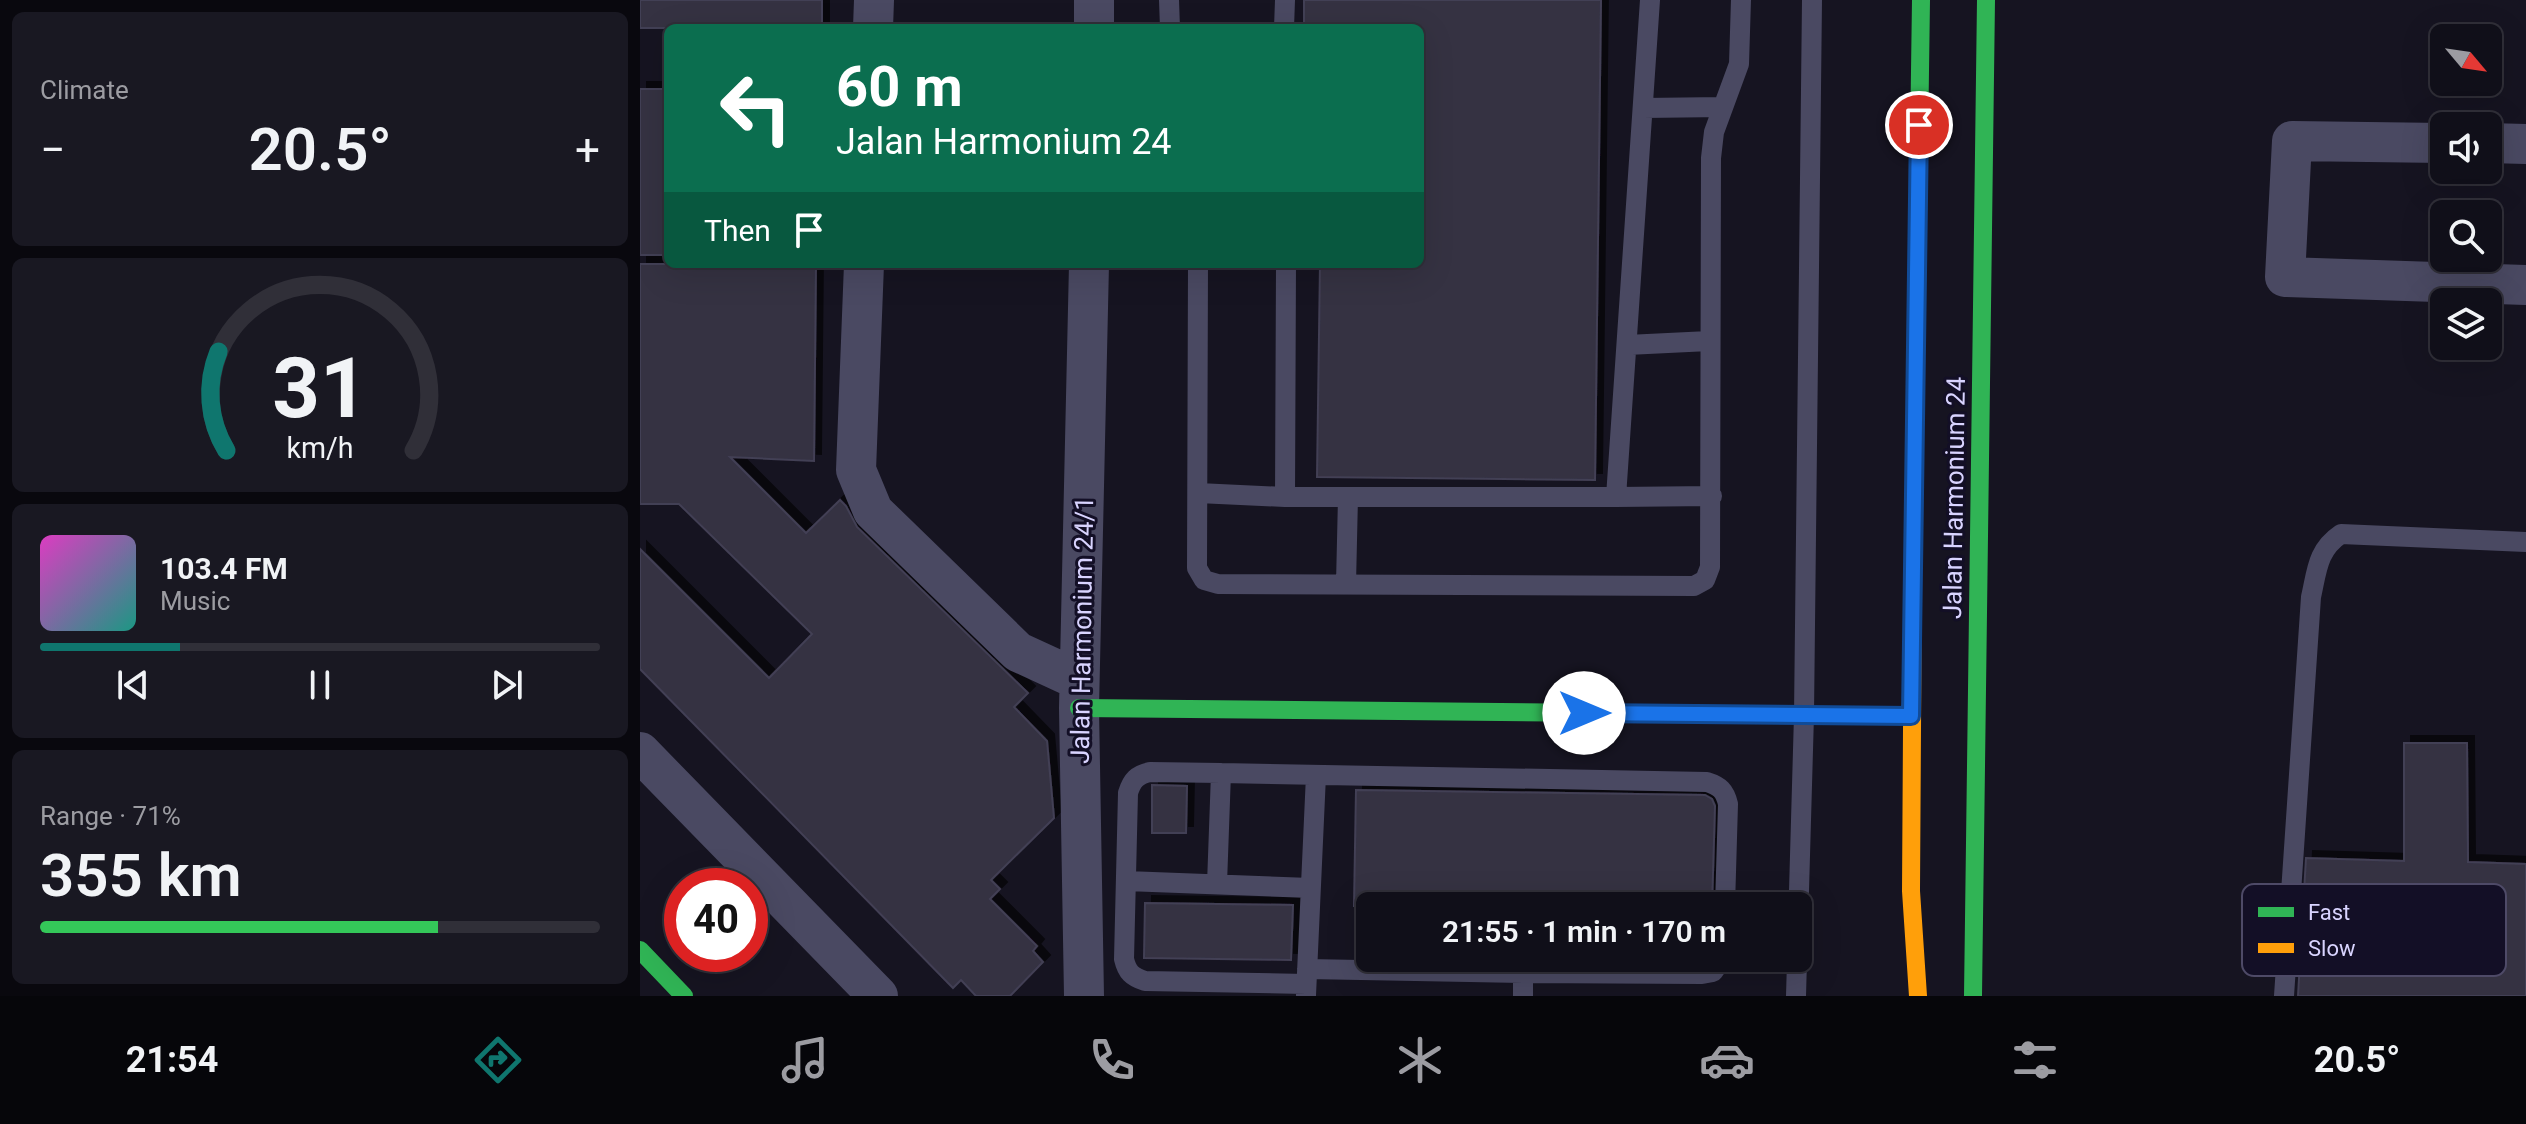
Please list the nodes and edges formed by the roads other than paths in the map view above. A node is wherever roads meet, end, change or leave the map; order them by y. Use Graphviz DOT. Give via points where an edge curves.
graph roads {
  1 [pos="874,0"];
  2 [pos="1094,0"];
  3 [pos="1169,0"];
  4 [pos="1285,0"];
  5 [pos="1650,0"];
  6 [pos="1741,0"];
  7 [pos="1812,0"];
  8 [pos="1921,0"];
  9 [pos="1986,0"];
  10 [pos="873,24"];
  11 [pos="1094,24"];
  12 [pos="1170,24"];
  13 [pos="1284,24"];
  14 [pos="1723,107"];
  15 [pos="1643,108"];
  16 [pos="2430,143"];
  17 [pos="2502,143"];
  18 [pos="2526,144"];
  19 [pos="864,268"];
  20 [pos="1089,268"];
  21 [pos="1198,268"];
  22 [pos="1286,268"];
  23 [pos="2526,285"];
  24 [pos="1709,341"];
  25 [pos="1627,345"];
  26 [pos="1198,493"];
  27 [pos="1712,496"];
  28 [pos="1285,497"];
  29 [pos="1348,497"];
  30 [pos="1616,497"];
  31 [pos="2526,542"];
  32 [pos="1346,584"];
  33 [pos="1079,694"];
  34 [pos="1804,715"];
  35 [pos="1911,716"];
  36 [pos="640,752"];
  37 [pos="1221,773"];
  38 [pos="1316,775"];
  39 [pos="1126,881"];
  40 [pos="1217,884"];
  41 [pos="2292,884"];
  42 [pos="1310,888"];
  43 [pos="1976,889"];
  44 [pos="1911,891"];
  45 [pos="1725,892"];
  46 [pos="640,950"];
  47 [pos="1990,965"];
  48 [pos="1898,966"];
  49 [pos="1713,972"];
  50 [pos="1523,973"];
  51 [pos="2285,976"];
  52 [pos="1306,983"];
  53 [pos="684,996"];
  54 [pos="878,996"];
  55 [pos="1084,996"];
  56 [pos="1523,996"];
  57 [pos="1796,996"];
  58 [pos="1918,996"];
  59 [pos="1973,996"];
  60 [pos="2284,996"];
  1 -- 10 [label="street"];
  2 -- 11 [label="street"];
  3 -- 12 [label="lane"];
  4 -- 13 [label="lane"];
  5 -- 15 [label="lane"];
  6 -- 14 [label="lane" via="1739,64"];
  7 -- 34 [label="lane"];
  8 -- 35 [label="street, Jalan Harmonium 24"];
  9 -- 43 [label="street, Jalan Harmonium 24"];
  14 -- 15 [label="lane"];
  14 -- 24 [label="lane" via="1711,158"];
  15 -- 25 [label="lane"];
  16 -- 23 [label="street" via="2292,141 2285,277"];
  17 -- 18 [label="street"];
  19 -- 33 [label="street" via="856,470 873,511 1018,652"];
  20 -- 33 [label="street, Jalan Harmonium 24/1"];
  21 -- 26 [label="lane"];
  22 -- 28 [label="lane"];
  24 -- 25 [label="lane"];
  24 -- 27 [label="lane"];
  25 -- 30 [label="lane"];
  26 -- 28 [label="lane"];
  26 -- 32 [label="lane" via="1197,568 1204,580"];
  27 -- 30 [label="lane"];
  27 -- 32 [label="lane" via="1710,567 1705,580 1694,586"];
  28 -- 29 [label="lane"];
  29 -- 30 [label="lane"];
  29 -- 32 [label="lane"];
  31 -- 41 [label="lane" via="2341,534 2327,543 2311,597"];
  33 -- 34 [label="street"];
  33 -- 55 [label="street, Jalan Harmonium 24/1"];
  34 -- 35 [label="street"];
  34 -- 57 [label="lane"];
  35 -- 44 [label="street, Jalan Harmonium 24"];
  36 -- 54 [label="street"];
  37 -- 38 [label="lane"];
  37 -- 39 [label="lane" via="1150,772 1131,782"];
  37 -- 40 [label="lane"];
  38 -- 42 [label="lane"];
  38 -- 45 [label="lane" via="1707,782 1725,793 1728,804"];
  39 -- 40 [label="lane"];
  39 -- 52 [label="lane" via="1124,959 1134,978"];
  40 -- 42 [label="lane"];
  42 -- 52 [label="lane"];
  43 -- 47 [label="street"];
  43 -- 59 [label="street, Jalan Harmonium 24"];
  44 -- 48 [label="street"];
  44 -- 58 [label="street, Jalan Harmonium 24"];
  46 -- 53 [label="street"];
  49 -- 50 [label="lane"];
  50 -- 52 [label="lane"];
  50 -- 56 [label="lane"];
  51 -- 60 [label="lane"];
}
